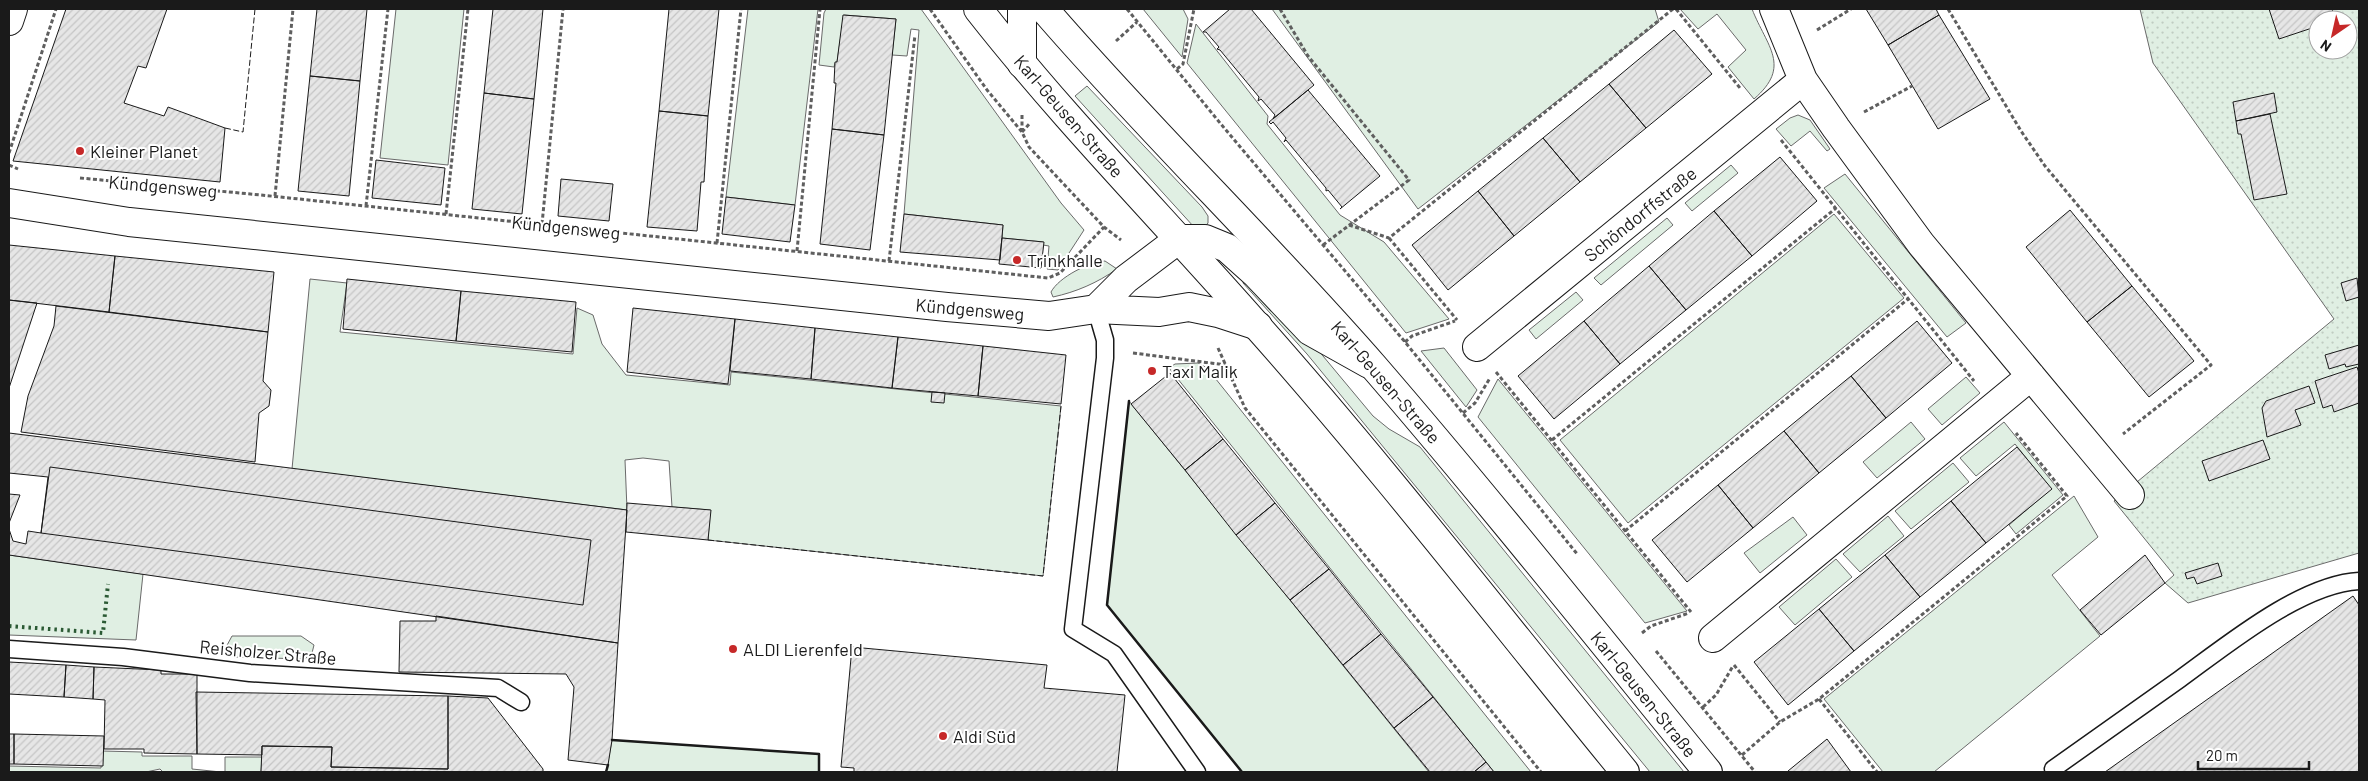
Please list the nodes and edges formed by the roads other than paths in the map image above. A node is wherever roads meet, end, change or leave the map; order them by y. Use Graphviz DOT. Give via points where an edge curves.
graph roads {
  1 [pos="13,9"];
  2 [pos="978,9"];
  3 [pos="1022,9"];
  4 [pos="1044,9"];
  5 [pos="1774,9"];
  6 [pos="9,21"];
  7 [pos="1022,64"];
  8 [pos="1803,80"];
  9 [pos="9,203"];
  10 [pos="1179,239"];
  11 [pos="1096,309"];
  12 [pos="1258,326"];
  13 [pos="1477,347"];
  14 [pos="1374,368"];
  15 [pos="2031,376"];
  16 [pos="2130,495"];
  17 [pos="2359,581"];
  18 [pos="1713,638"];
  19 [pos="9,649"];
  20 [pos="521,702"];
  21 [pos="2053,769"];
  22 [pos="1197,772"];
  23 [pos="1625,772"];
  24 [pos="1708,772"];
  1 -- 6 [label="street"];
  2 -- 7 [label="street, Karl-Geusen-Straße"];
  3 -- 7 [label="street"];
  4 -- 14 [label="street, Karl-Geusen-Straße" via="1105,80 1287,270"];
  5 -- 8 [label="street"];
  7 -- 10 [label="street, Karl-Geusen-Straße"];
  8 -- 13 [label="street, Schöndorffstraße"];
  8 -- 15 [label="street" via="1921,244"];
  9 -- 11 [label="street, Kündgensweg" via="162,226 947,307 1049,316"];
  10 -- 11 [label="street" via="1126,279"];
  10 -- 12 [label="street, Karl-Geusen-Straße"];
  10 -- 14 [label="street" via="1205,240 1227,248 1310,331"];
  11 -- 12 [label="street, Kündgensweg" via="1159,312 1189,307"];
  11 -- 22 [label="lane" via="1105,340 1105,358 1073,629 1114,654"];
  12 -- 23 [label="street, Karl-Geusen-Straße" via="1337,418"];
  14 -- 24 [label="street, Karl-Geusen-Straße"];
  15 -- 16 [label="street"];
  15 -- 18 [label="street"];
  17 -- 21 [label="lane" via="2304,597 2246,632"];
  19 -- 20 [label="lane, Reisholzer Straße" via="123,657 250,673 498,688"];
}
